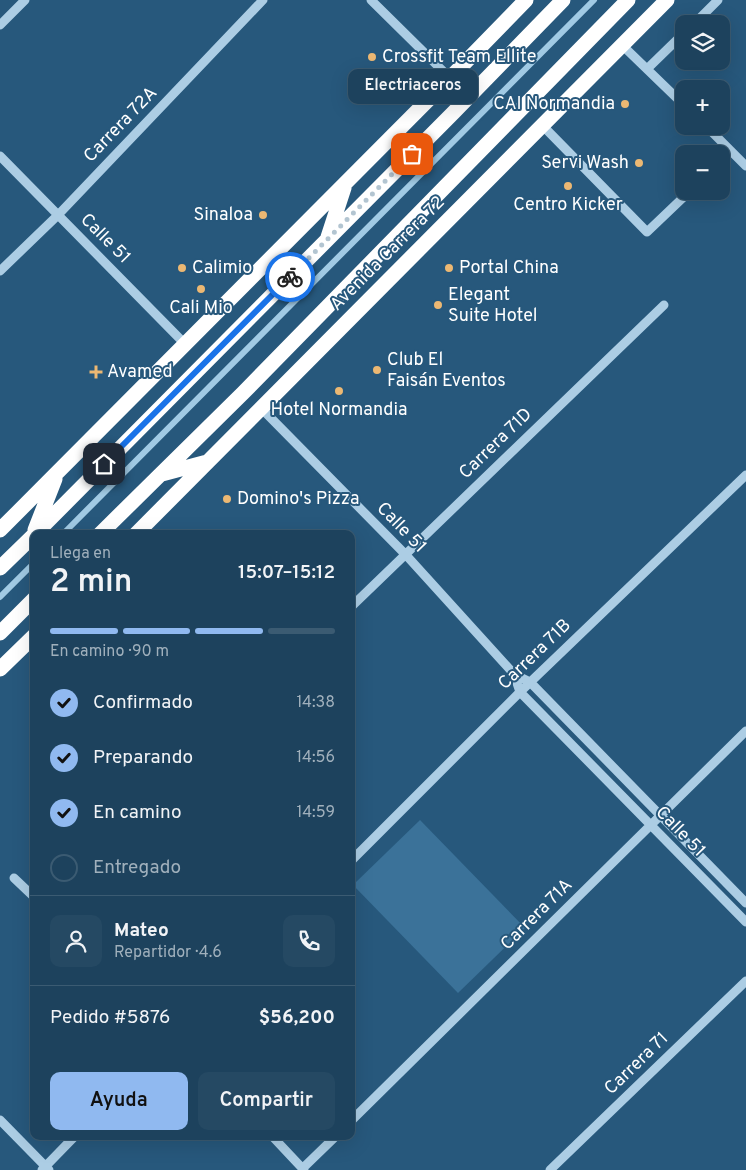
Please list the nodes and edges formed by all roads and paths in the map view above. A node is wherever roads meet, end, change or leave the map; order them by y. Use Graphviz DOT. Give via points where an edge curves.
graph roads {
  1 [pos="25,0"];
  2 [pos="263,0"];
  3 [pos="371,0"];
  4 [pos="526,0"];
  5 [pos="563,0"];
  6 [pos="628,0"];
  7 [pos="667,0"];
  8 [pos="718,0"];
  9 [pos="703,15"];
  10 [pos="0,25"];
  11 [pos="675,42"];
  12 [pos="622,45"];
  13 [pos="647,69"];
  14 [pos="450,78"];
  15 [pos="675,96"];
  16 [pos="542,125"];
  17 [pos="715,135"];
  18 [pos="731,151"];
  19 [pos="0,156"];
  20 [pos="746,166"];
  21 [pos="345,184"];
  22 [pos="681,200"];
  23 [pos="58,215"];
  24 [pos="327,240"];
  25 [pos="0,270"];
  26 [pos="664,305"];
  27 [pos="186,345"];
  28 [pos="261,408"];
  29 [pos="207,462"];
  30 [pos="58,473"];
  31 [pos="160,474"];
  32 [pos="746,475"];
  33 [pos="0,530"];
  34 [pos="36,530"];
  35 [pos="38,530"];
  36 [pos="104,530"];
  37 [pos="140,530"];
  38 [pos="30,538"];
  39 [pos="406,555"];
  40 [pos="0,568"];
  41 [pos="30,603"];
  42 [pos="355,603"];
  43 [pos="0,633"];
  44 [pos="30,640"];
  45 [pos="0,669"];
  46 [pos="514,674"];
  47 [pos="530,682"];
  48 [pos="520,692"];
  49 [pos="746,732"];
  50 [pos="661,816"];
  51 [pos="651,825"];
  52 [pos="355,857"];
  53 [pos="14,878"];
  54 [pos="30,893"];
  55 [pos="746,902"];
  56 [pos="746,922"];
  57 [pos="746,982"];
  58 [pos="355,1117"];
  59 [pos="0,1120"];
  60 [pos="71,1140"];
  61 [pos="276,1140"];
  62 [pos="332,1140"];
  63 [pos="46,1169"];
  64 [pos="304,1169"];
  65 [pos="550,1170"];
  1 -- 10 [label="street"];
  2 -- 23 [label="street, Carrera 72A"];
  3 -- 14 [label="street"];
  4 -- 14 [label="highway"];
  5 -- 24 [label="highway"];
  6 -- 31 [label="highway, Avenida Carrera 72"];
  7 -- 12 [label="highway, Avenida Carrera 72"];
  8 -- 9 [label="street"];
  11 -- 13 [label="street"];
  12 -- 13 [label="street"];
  12 -- 16 [label="highway, Avenida Carrera 72"];
  13 -- 15 [label="street"];
  14 -- 21 [label="highway"];
  16 -- 22 [label="street" via="647,232"];
  16 -- 28 [label="highway, Avenida Carrera 72"];
  17 -- 18 [label="street"];
  18 -- 20 [label="street"];
  19 -- 23 [label="street, Calle 51"];
  21 -- 24 [label="highway"];
  21 -- 27 [label="highway"];
  23 -- 25 [label="street, Carrera 72A"];
  23 -- 27 [label="street, Calle 51"];
  24 -- 35 [label="highway"];
  26 -- 39 [label="street, Carrera 71D"];
  27 -- 30 [label="highway"];
  28 -- 29 [label="highway, Avenida Carrera 72"];
  28 -- 39 [label="street, Calle 51"];
  29 -- 31 [label="highway"];
  29 -- 37 [label="highway, Avenida Carrera 72"];
  30 -- 33 [label="highway"];
  30 -- 34 [label="highway"];
  31 -- 36 [label="highway, Avenida Carrera 72"];
  32 -- 47 [label="street, Carrera 71B"];
  38 -- 40 [label="highway"];
  39 -- 42 [label="street, Carrera 71D"];
  39 -- 46 [label="street, Calle 51"];
  41 -- 43 [label="highway"];
  44 -- 45 [label="highway"];
  46 -- 47 [label="street, Calle 51"];
  46 -- 48 [label="street, Calle 51"];
  47 -- 48 [label="street, Carrera 71B"];
  47 -- 50 [label="street, Calle 51"];
  48 -- 51 [label="street, Calle 51"];
  48 -- 52 [label="street, Carrera 71B"];
  49 -- 50 [label="street, Carrera 71A"];
  50 -- 51 [label="street, Carrera 71A"];
  50 -- 55 [label="street, Calle 51"];
  51 -- 56 [label="street, Calle 51"];
  51 -- 58 [label="street, Carrera 71A"];
  53 -- 54 [label="street"];
  57 -- 65 [label="street, Carrera 71"];
  59 -- 63 [label="street"];
  60 -- 63 [label="street"];
  61 -- 64 [label="street"];
  62 -- 64 [label="street"];
}
